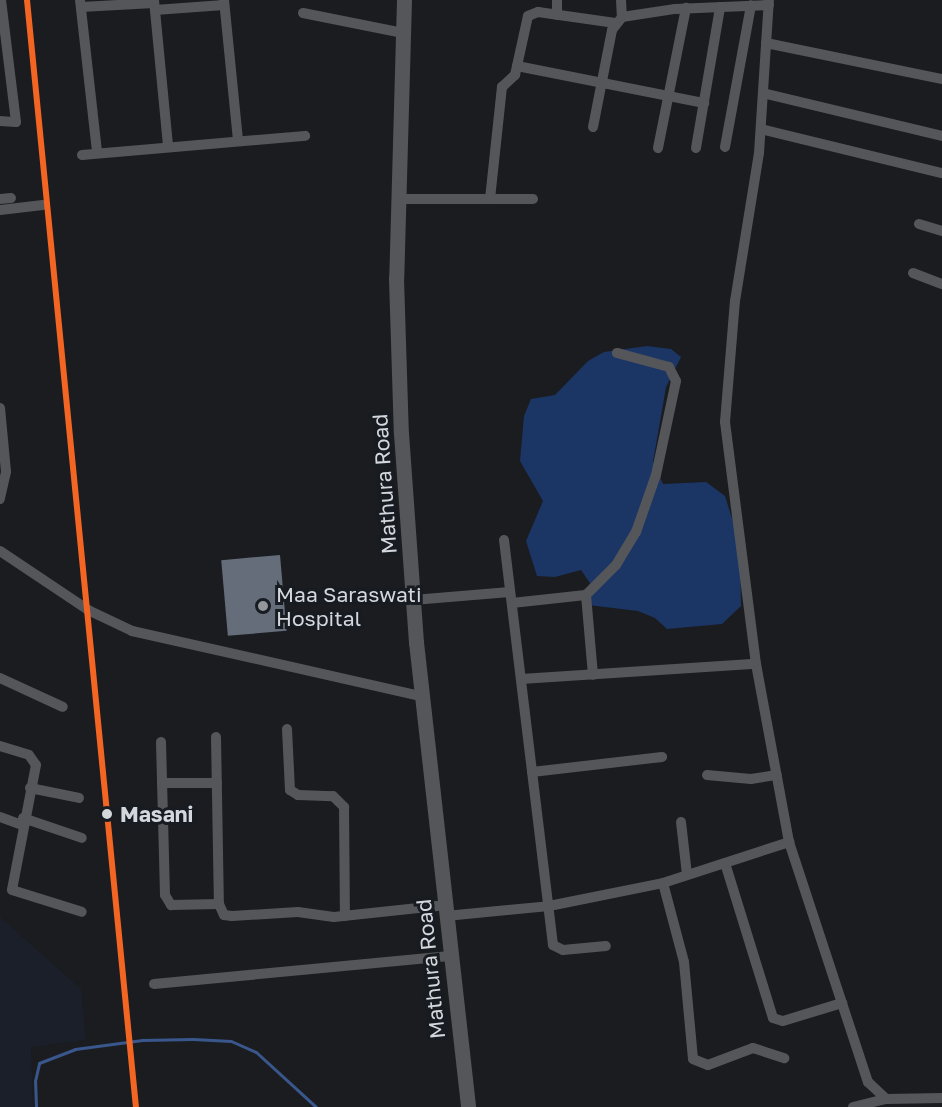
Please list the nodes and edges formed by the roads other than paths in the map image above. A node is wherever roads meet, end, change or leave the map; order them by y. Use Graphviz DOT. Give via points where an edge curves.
graph roads {
  1 [pos="1,0"];
  2 [pos="404,0"];
  3 [pos="557,0"];
  4 [pos="621,0"];
  5 [pos="224,2"];
  6 [pos="769,2"];
  7 [pos="81,4"];
  8 [pos="155,4"];
  9 [pos="751,5"];
  10 [pos="720,7"];
  11 [pos="686,8"];
  12 [pos="303,13"];
  13 [pos="557,15"];
  14 [pos="619,20"];
  15 [pos="403,33"];
  16 [pos="766,43"];
  17 [pos="517,66"];
  18 [pos="942,79"];
  19 [pos="602,83"];
  20 [pos="763,93"];
  21 [pos="668,96"];
  22 [pos="704,103"];
  23 [pos="0,121"];
  24 [pos="593,127"];
  25 [pos="761,129"];
  26 [pos="305,136"];
  27 [pos="942,136"];
  28 [pos="238,140"];
  29 [pos="168,146"];
  30 [pos="725,147"];
  31 [pos="658,148"];
  32 [pos="696,148"];
  33 [pos="97,152"];
  34 [pos="82,155"];
  35 [pos="942,173"];
  36 [pos="397,199"];
  37 [pos="490,199"];
  38 [pos="534,200"];
  39 [pos="43,205"];
  40 [pos="0,210"];
  41 [pos="920,224"];
  42 [pos="942,231"];
  43 [pos="913,273"];
  44 [pos="942,284"];
  45 [pos="617,353"];
  46 [pos="0,408"];
  47 [pos="3,483"];
  48 [pos="0,498"];
  49 [pos="504,540"];
  50 [pos="0,551"];
  51 [pos="586,595"];
  52 [pos="511,597"];
  53 [pos="413,600"];
  54 [pos="756,664"];
  55 [pos="593,675"];
  56 [pos="0,678"];
  57 [pos="521,679"];
  58 [pos="421,696"];
  59 [pos="63,707"];
  60 [pos="287,729"];
  61 [pos="216,737"];
  62 [pos="161,742"];
  63 [pos="0,746"];
  64 [pos="662,757"];
  65 [pos="532,772"];
  66 [pos="707,775"];
  67 [pos="777,775"];
  68 [pos="162,783"];
  69 [pos="217,783"];
  70 [pos="30,788"];
  71 [pos="79,798"];
  72 [pos="0,817"];
  73 [pos="23,822"];
  74 [pos="681,822"];
  75 [pos="82,838"];
  76 [pos="789,842"];
  77 [pos="726,863"];
  78 [pos="687,875"];
  79 [pos="663,883"];
  80 [pos="219,904"];
  81 [pos="549,906"];
  82 [pos="446,910"];
  83 [pos="82,912"];
  84 [pos="345,916"];
  85 [pos="606,946"];
  86 [pos="450,956"];
  87 [pos="154,984"];
  88 [pos="842,1003"];
  89 [pos="784,1058"];
  90 [pos="942,1098"];
  91 [pos="886,1099"];
  92 [pos="468,1107"];
  93 [pos="853,1107"];
  1 -- 23 [label="street" via="16,122"];
  2 -- 15 [label="main road, Mathura Road"];
  3 -- 13 [label="street"];
  4 -- 14 [label="street"];
  5 -- 8 [label="street"];
  5 -- 28 [label="street"];
  6 -- 9 [label="street"];
  6 -- 16 [label="street"];
  7 -- 8 [label="street"];
  7 -- 33 [label="street"];
  8 -- 29 [label="street"];
  9 -- 10 [label="street"];
  9 -- 30 [label="street"];
  10 -- 11 [label="street"];
  10 -- 22 [label="street"];
  11 -- 14 [label="street"];
  11 -- 21 [label="street"];
  12 -- 15 [label="street"];
  13 -- 14 [label="street"];
  13 -- 17 [label="street" via="538,12 528,16"];
  14 -- 19 [label="street"];
  15 -- 36 [label="main road, Mathura Road"];
  16 -- 18 [label="street"];
  16 -- 20 [label="street"];
  17 -- 19 [label="street"];
  17 -- 37 [label="street" via="515,75 501,87"];
  19 -- 21 [label="street"];
  19 -- 24 [label="street"];
  20 -- 25 [label="street"];
  20 -- 27 [label="street"];
  21 -- 22 [label="street"];
  21 -- 31 [label="street"];
  22 -- 32 [label="street"];
  25 -- 35 [label="street"];
  25 -- 54 [label="street" via="735,301 725,422"];
  26 -- 28 [label="street"];
  28 -- 29 [label="street"];
  29 -- 33 [label="street"];
  33 -- 34 [label="street"];
  36 -- 37 [label="street"];
  36 -- 53 [label="main road, Mathura Road" via="397,347"];
  37 -- 38 [label="street"];
  39 -- 40 [label="street"];
  41 -- 42 [label="street"];
  43 -- 44 [label="street"];
  45 -- 51 [label="street" via="669,366 676,381 656,475 636,532 616,565"];
  46 -- 47 [label="street"];
  47 -- 48 [label="street"];
  49 -- 52 [label="street"];
  50 -- 58 [label="street" via="88,610 132,631"];
  51 -- 52 [label="street"];
  51 -- 55 [label="street"];
  52 -- 53 [label="street"];
  52 -- 57 [label="street"];
  53 -- 58 [label="main road, Mathura Road"];
  54 -- 55 [label="street"];
  54 -- 67 [label="street"];
  55 -- 57 [label="street"];
  56 -- 59 [label="street"];
  57 -- 65 [label="street"];
  58 -- 82 [label="main road, Mathura Road"];
  60 -- 84 [label="street" via="290,790 298,795 333,796 345,807"];
  61 -- 69 [label="street"];
  62 -- 68 [label="street"];
  63 -- 70 [label="street" via="34,760"];
  64 -- 65 [label="street"];
  65 -- 81 [label="street"];
  66 -- 67 [label="street" via="752,779"];
  67 -- 76 [label="street"];
  68 -- 69 [label="street"];
  68 -- 80 [label="street" via="167,901 178,906"];
  69 -- 80 [label="street"];
  70 -- 71 [label="street"];
  70 -- 73 [label="street"];
  72 -- 73 [label="street"];
  73 -- 75 [label="street"];
  73 -- 83 [label="street" via="12,890"];
  74 -- 78 [label="street"];
  76 -- 77 [label="street"];
  76 -- 88 [label="street"];
  77 -- 78 [label="street"];
  77 -- 88 [label="street" via="773,1018 783,1021"];
  78 -- 79 [label="street"];
  79 -- 81 [label="street"];
  79 -- 89 [label="street" via="684,962 693,1059 708,1065 753,1048"];
  80 -- 84 [label="street" via="224,915 232,916 298,912"];
  81 -- 82 [label="street"];
  81 -- 85 [label="street" via="557,948"];
  82 -- 84 [label="street"];
  82 -- 86 [label="main road, Mathura Road"];
  86 -- 87 [label="street"];
  86 -- 92 [label="main road, Mathura Road"];
  88 -- 91 [label="street" via="868,1082"];
  90 -- 91 [label="street"];
  91 -- 93 [label="street"];
}
